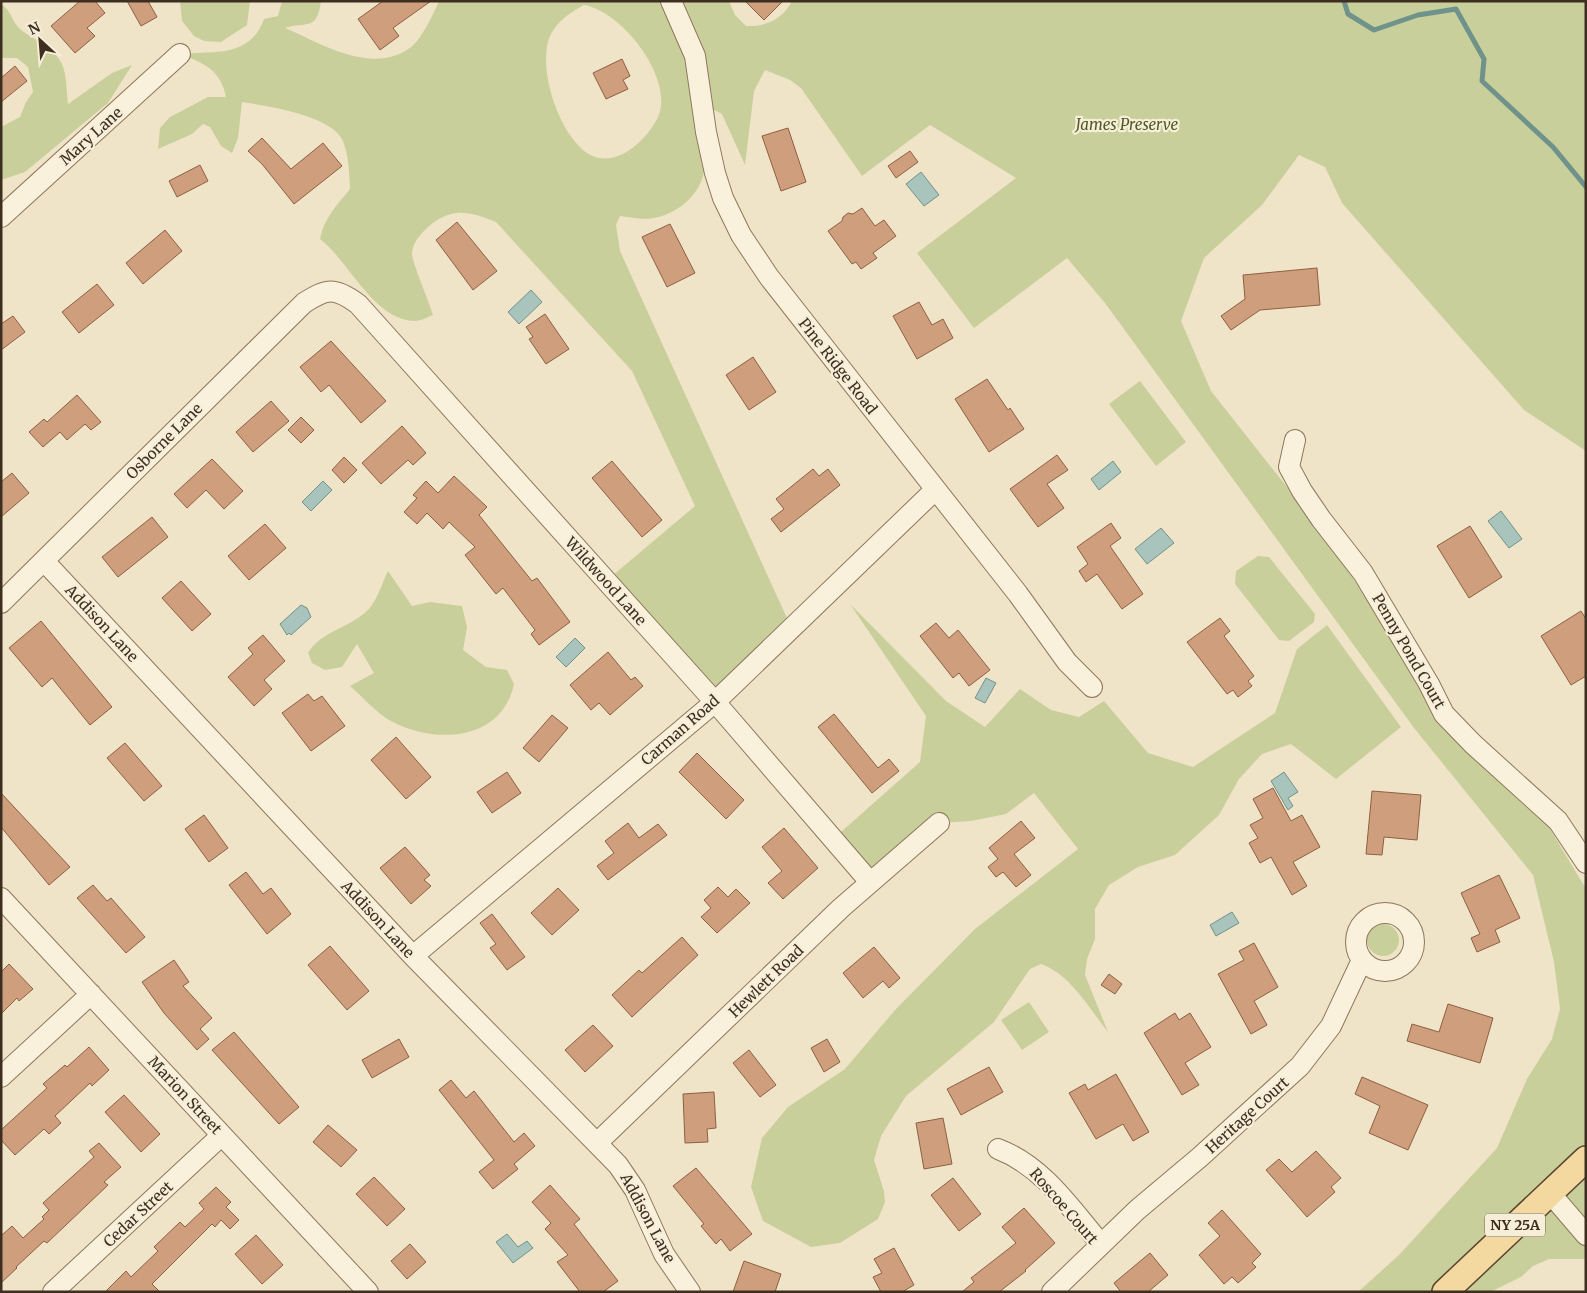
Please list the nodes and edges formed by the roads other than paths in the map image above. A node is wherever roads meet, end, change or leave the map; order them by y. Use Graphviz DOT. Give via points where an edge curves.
graph roads {
  1 [pos="671,1"];
  2 [pos="180,54"];
  3 [pos="1,218"];
  4 [pos="333,290"];
  5 [pos="1295,440"];
  6 [pos="935,490"];
  7 [pos="44,560"];
  8 [pos="1,603"];
  9 [pos="1092,687"];
  10 [pos="714,702"];
  11 [pos="939,823"];
  12 [pos="1586,862"];
  13 [pos="870,882"];
  14 [pos="1,898"];
  15 [pos="413,956"];
  16 [pos="1362,960"];
  17 [pos="91,994"];
  18 [pos="1,1077"];
  19 [pos="222,1135"];
  20 [pos="597,1143"];
  21 [pos="998,1149"];
  22 [pos="1586,1159"];
  23 [pos="1550,1193"];
  24 [pos="1586,1236"];
  25 [pos="1101,1244"];
  26 [pos="53,1292"];
  27 [pos="368,1292"];
  28 [pos="690,1292"];
  29 [pos="1052,1292"];
  30 [pos="1445,1292"];
  1 -- 6 [label="street, Pine Ridge Road" via="694,56 715,173 741,235"];
  2 -- 3 [label="street, Mary Lane"];
  4 -- 7 [label="street, Osborne Lane" via="320,292 304,303"];
  4 -- 10 [label="street, Wildwood Lane" via="358,304"];
  5 -- 12 [label="street, Penny Pond Court" via="1289,467 1302,491 1363,573 1444,714 1558,821"];
  6 -- 9 [label="street, Pine Ridge Road" via="1018,594 1067,662"];
  6 -- 10 [label="street, Carman Road"];
  7 -- 8 [label="street, Osborne Lane"];
  7 -- 15 [label="street, Addison Lane"];
  10 -- 13 [label="street, Wildwood Lane"];
  10 -- 15 [label="street, Carman Road"];
  11 -- 13 [label="street, Hewlett Road"];
  13 -- 20 [label="street, Hewlett Road"];
  14 -- 17 [label="street, Marion Street"];
  15 -- 20 [label="street, Addison Lane"];
  16 -- 25 [label="street, Heritage Court" via="1331,1026 1300,1066"];
  17 -- 18 [label="street"];
  17 -- 19 [label="street, Marion Street"];
  19 -- 26 [label="street, Cedar Street"];
  19 -- 27 [label="street, Marion Street"];
  20 -- 28 [label="street, Addison Lane" via="635,1190 664,1254"];
  21 -- 25 [label="street, Roscoe Court" via="1029,1165"];
  22 -- 23 [label="main road, NY 25A"];
  23 -- 24 [label="street"];
  23 -- 30 [label="main road, NY 25A"];
  25 -- 29 [label="street, Roscoe Court"];
}
